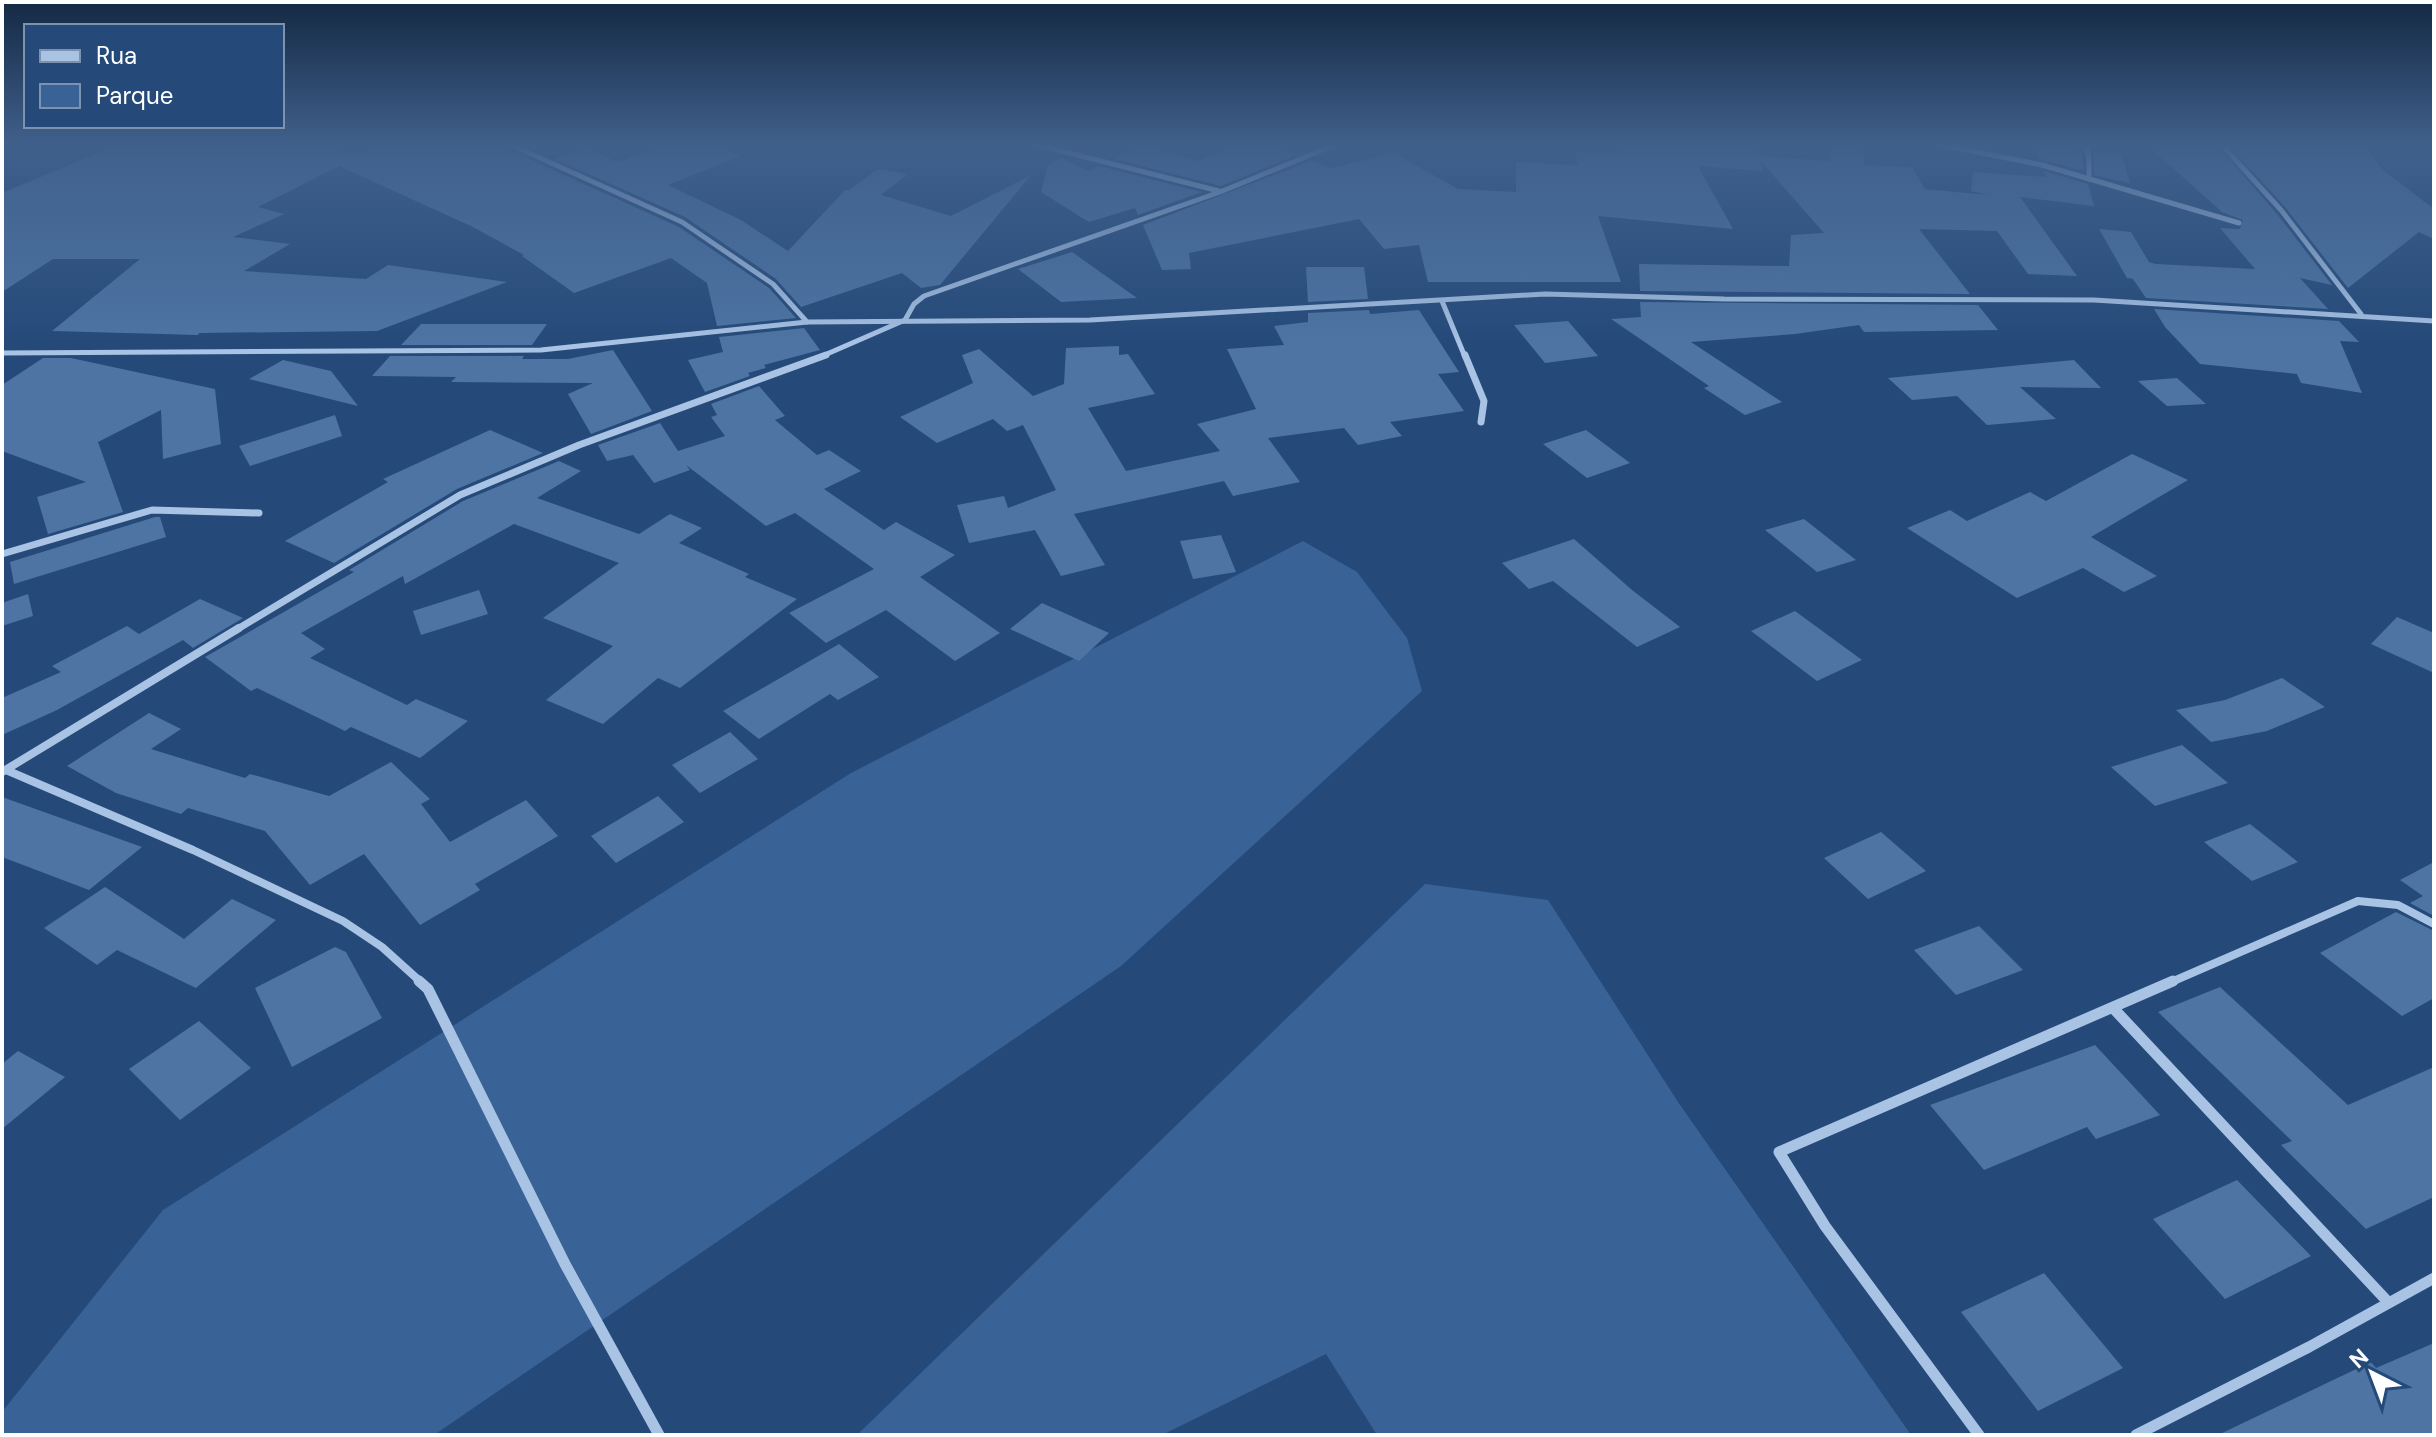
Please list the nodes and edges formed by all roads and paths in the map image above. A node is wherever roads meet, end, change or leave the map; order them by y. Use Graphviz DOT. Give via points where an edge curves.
graph roads {
  1 [pos="658,211"];
  2 [pos="1166,211"];
  3 [pos="2198,211"];
  4 [pos="2282,211"];
  5 [pos="2239,223"];
  6 [pos="1442,301"];
  7 [pos="2361,314"];
  8 [pos="905,320"];
  9 [pos="2434,321"];
  10 [pos="807,322"];
  11 [pos="2,353"];
  12 [pos="1481,422"];
  13 [pos="259,513"];
  14 [pos="2,554"];
  15 [pos="4,771"];
  16 [pos="2434,924"];
  17 [pos="2114,1009"];
  18 [pos="2434,1278"];
  19 [pos="2388,1302"];
  20 [pos="659,1435"];
  21 [pos="1979,1435"];
  22 [pos="2136,1435"];
  1 -- 10 [label="street" via="773,284"];
  2 -- 8 [label="street" via="924,296"];
  3 -- 5 [label="street"];
  4 -- 7 [label="street"];
  6 -- 7 [label="street" via="1545,294 2094,300"];
  6 -- 8 [label="street" via="1090,320"];
  6 -- 12 [label="street" via="1484,401"];
  7 -- 9 [label="street"];
  8 -- 10 [label="street"];
  8 -- 15 [label="street" via="460,495"];
  10 -- 11 [label="street" via="541,350"];
  13 -- 14 [label="street" via="152,510"];
  15 -- 20 [label="street" via="193,850 343,921 428,989 565,1264"];
  16 -- 17 [label="street" via="2385,900 2358,901"];
  17 -- 19 [label="street"];
  17 -- 21 [label="street" via="1779,1152 1825,1226"];
  18 -- 19 [label="street"];
  19 -- 22 [label="street"];
}
